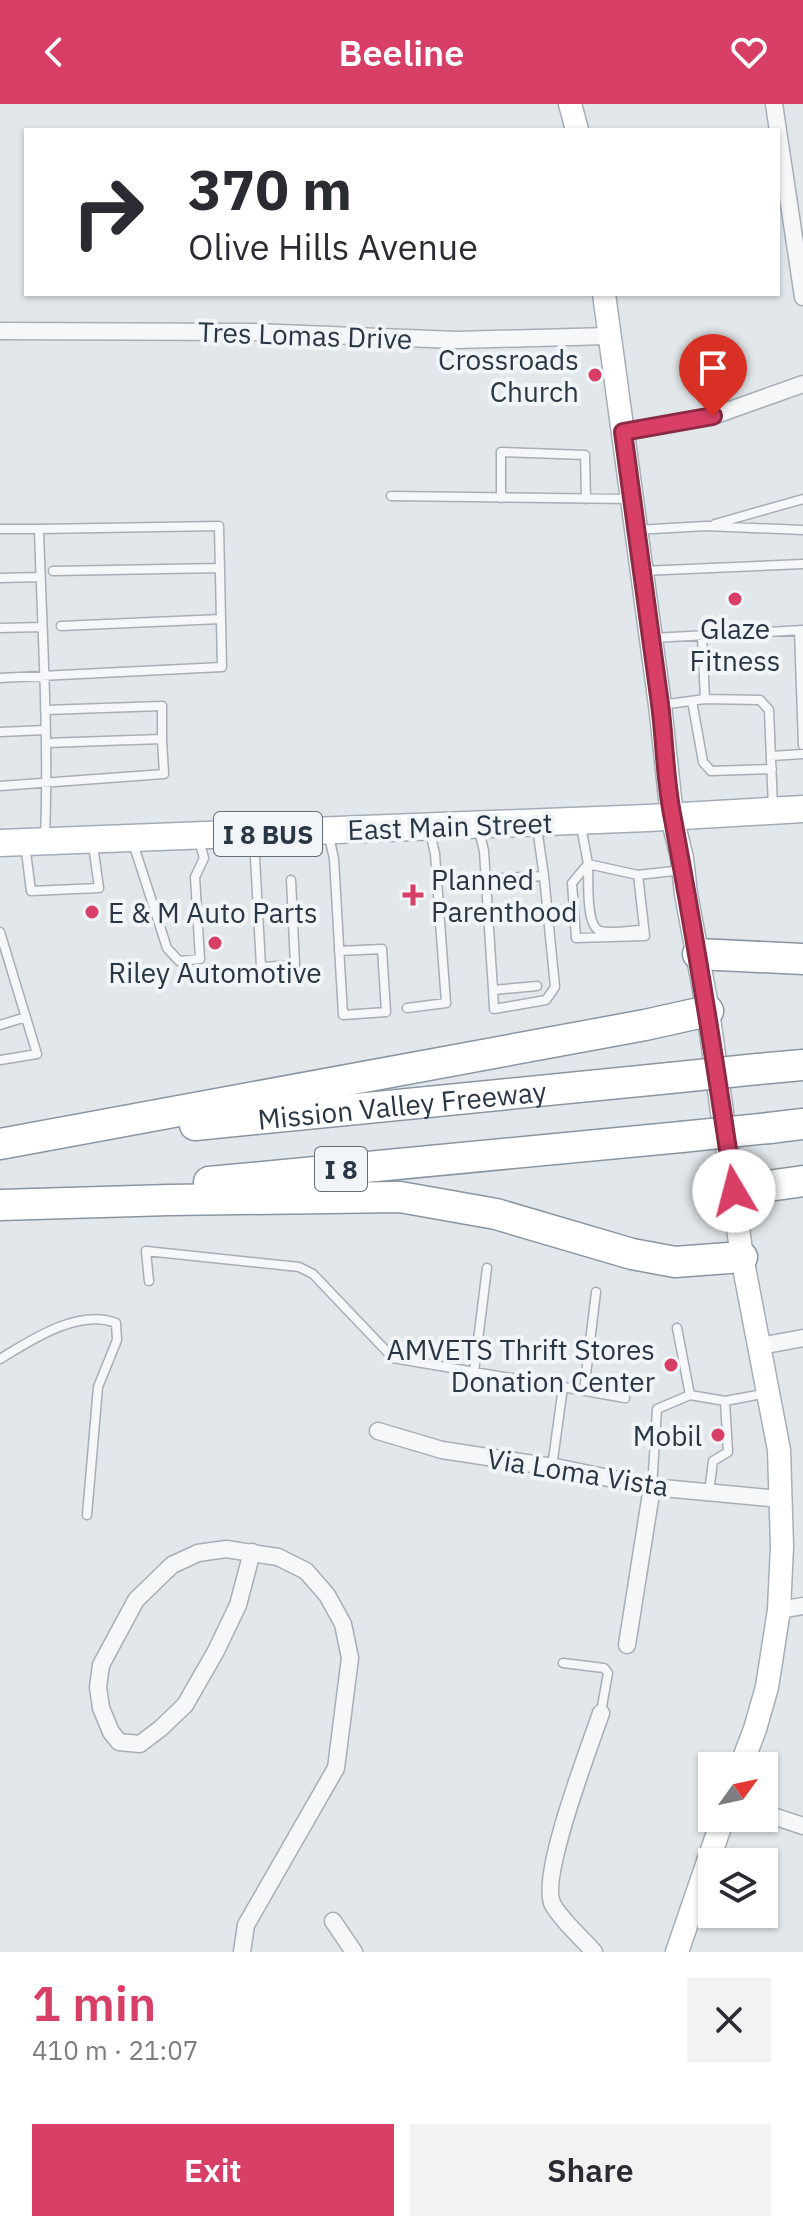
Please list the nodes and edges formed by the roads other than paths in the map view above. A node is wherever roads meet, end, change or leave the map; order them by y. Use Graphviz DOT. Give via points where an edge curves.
graph roads {
  1 [pos="570,104"];
  2 [pos="774,104"];
  3 [pos="576,128"];
  4 [pos="778,128"];
  5 [pos="780,144"];
  6 [pos="604,296"];
  7 [pos="803,297"];
  8 [pos="0,331"];
  9 [pos="609,336"];
  10 [pos="803,384"];
  11 [pos="623,432"];
  12 [pos="391,496"];
  13 [pos="501,498"];
  14 [pos="586,499"];
  15 [pos="631,499"];
  16 [pos="803,499"];
  17 [pos="706,526"];
  18 [pos="0,529"];
  19 [pos="39,529"];
  20 [pos="636,530"];
  21 [pos="803,530"];
  22 [pos="803,564"];
  23 [pos="220,568"];
  24 [pos="53,571"];
  25 [pos="642,572"];
  26 [pos="40,577"];
  27 [pos="0,578"];
  28 [pos="221,619"];
  29 [pos="61,626"];
  30 [pos="42,627"];
  31 [pos="0,628"];
  32 [pos="801,630"];
  33 [pos="702,636"];
  34 [pos="651,638"];
  35 [pos="802,674"];
  36 [pos="43,675"];
  37 [pos="0,678"];
  38 [pos="705,699"];
  39 [pos="692,701"];
  40 [pos="660,705"];
  41 [pos="45,710"];
  42 [pos="802,715"];
  43 [pos="45,730"];
  44 [pos="0,732"];
  45 [pos="162,739"];
  46 [pos="46,743"];
  47 [pos="803,745"];
  48 [pos="803,754"];
  49 [pos="771,756"];
  50 [pos="772,769"];
  51 [pos="47,784"];
  52 [pos="0,786"];
  53 [pos="803,809"];
  54 [pos="773,810"];
  55 [pos="672,817"];
  56 [pos="580,821"];
  57 [pos="536,823"];
  58 [pos="478,825"];
  59 [pos="428,827"];
  60 [pos="328,831"];
  61 [pos="253,834"];
  62 [pos="197,836"];
  63 [pos="132,839"];
  64 [pos="92,841"];
  65 [pos="23,843"];
  66 [pos="588,864"];
  67 [pos="683,870"];
  68 [pos="638,875"];
  69 [pos="544,876"];
  70 [pos="486,879"];
  71 [pos="291,880"];
  72 [pos="644,930"];
  73 [pos="0,932"];
  74 [pos="339,951"];
  75 [pos="698,954"];
  76 [pos="803,959"];
  77 [pos="537,986"];
  78 [pos="493,990"];
  79 [pos="407,1008"];
  80 [pos="708,1011"];
  81 [pos="26,1017"];
  82 [pos="0,1025"];
  83 [pos="0,1060"];
  84 [pos="803,1065"];
  85 [pos="803,1124"];
  86 [pos="0,1144"];
  87 [pos="803,1181"];
  88 [pos="734,1191"];
  89 [pos="0,1204"];
  90 [pos="742,1257"];
  91 [pos="487,1268"];
  92 [pos="149,1281"];
  93 [pos="596,1292"];
  94 [pos="677,1328"];
  95 [pos="803,1338"];
  96 [pos="760,1346"];
  97 [pos="0,1359"];
  98 [pos="474,1372"];
  99 [pos="563,1387"];
  100 [pos="584,1391"];
  101 [pos="768,1393"];
  102 [pos="690,1395"];
  103 [pos="625,1398"];
  104 [pos="725,1401"];
  105 [pos="378,1431"];
  106 [pos="552,1468"];
  107 [pos="652,1487"];
  108 [pos="709,1492"];
  109 [pos="781,1499"];
  110 [pos="87,1515"];
  111 [pos="252,1552"];
  112 [pos="803,1606"];
  113 [pos="779,1610"];
  114 [pos="627,1645"];
  115 [pos="563,1663"];
  116 [pos="601,1713"];
  117 [pos="746,1752"];
  118 [pos="778,1818"];
  119 [pos="803,1826"];
  120 [pos="718,1832"];
  121 [pos="333,1921"];
  122 [pos="242,1952"];
  123 [pos="354,1952"];
  124 [pos="594,1952"];
  125 [pos="677,1952"];
  1 -- 3 [label="main road"];
  2 -- 4 [label="street"];
  5 -- 7 [label="street"];
  6 -- 9 [label="main road"];
  8 -- 9 [label="street, Tres Lomas Drive" via="456,340"];
  9 -- 11 [label="main road"];
  10 -- 11 [label="street" via="713,416"];
  11 -- 15 [label="main road"];
  12 -- 13 [label="lane"];
  13 -- 14 [label="lane"];
  13 -- 14 [label="lane" via="501,452 585,455"];
  14 -- 15 [label="lane"];
  15 -- 20 [label="main road"];
  16 -- 17 [label="lane"];
  17 -- 20 [label="lane"];
  17 -- 21 [label="lane"];
  18 -- 19 [label="lane"];
  19 -- 23 [label="lane" via="219,526"];
  19 -- 26 [label="lane"];
  20 -- 25 [label="main road"];
  22 -- 25 [label="lane"];
  23 -- 24 [label="lane"];
  23 -- 28 [label="lane"];
  25 -- 34 [label="main road"];
  26 -- 27 [label="lane"];
  26 -- 30 [label="lane"];
  28 -- 29 [label="lane"];
  28 -- 36 [label="lane" via="222,667"];
  30 -- 31 [label="lane"];
  30 -- 36 [label="lane"];
  32 -- 33 [label="lane"];
  32 -- 35 [label="lane"];
  33 -- 34 [label="lane"];
  33 -- 38 [label="lane"];
  34 -- 40 [label="main road"];
  35 -- 42 [label="lane"];
  36 -- 37 [label="lane"];
  36 -- 41 [label="lane"];
  38 -- 39 [label="lane"];
  38 -- 49 [label="lane" via="766,704"];
  39 -- 40 [label="lane"];
  39 -- 50 [label="lane" via="703,762 711,771"];
  40 -- 55 [label="main road"];
  41 -- 43 [label="lane"];
  41 -- 45 [label="lane" via="162,706"];
  42 -- 47 [label="lane"];
  43 -- 44 [label="lane"];
  43 -- 46 [label="lane"];
  45 -- 46 [label="lane"];
  45 -- 51 [label="lane" via="164,774"];
  46 -- 51 [label="lane"];
  48 -- 49 [label="lane"];
  49 -- 50 [label="lane"];
  50 -- 54 [label="lane"];
  51 -- 52 [label="lane"];
  51 -- 65 [label="lane"];
  53 -- 54 [label="main road, East Main Street / I 8 BUS"];
  54 -- 55 [label="main road, East Main Street / I 8 BUS"];
  55 -- 56 [label="main road, East Main Street / I 8 BUS"];
  55 -- 67 [label="main road"];
  56 -- 57 [label="main road, East Main Street / I 8 BUS"];
  56 -- 66 [label="lane"];
  57 -- 58 [label="main road, East Main Street / I 8 BUS"];
  57 -- 69 [label="lane"];
  58 -- 59 [label="main road, East Main Street / I 8 BUS"];
  58 -- 70 [label="lane"];
  59 -- 60 [label="main road, East Main Street / I 8 BUS"];
  59 -- 79 [label="lane" via="435,854 446,1003"];
  60 -- 61 [label="main road, East Main Street / I 8 BUS"];
  60 -- 74 [label="lane"];
  61 -- 62 [label="main road, East Main Street / I 8 BUS"];
  61 -- 71 [label="lane" via="261,967 295,965"];
  62 -- 63 [label="main road, East Main Street / I 8 BUS"];
  62 -- 63 [label="lane" via="204,858 195,877 200,959 179,961 167,948"];
  63 -- 64 [label="main road, East Main Street / I 8 BUS"];
  64 -- 65 [label="main road, East Main Street / I 8 BUS"];
  64 -- 65 [label="lane" via="99,888 31,891"];
  66 -- 68 [label="lane"];
  66 -- 72 [label="lane" via="594,928"];
  66 -- 72 [label="lane" via="572,883 576,938 645,936"];
  67 -- 68 [label="lane"];
  67 -- 75 [label="main road"];
  68 -- 72 [label="lane"];
  69 -- 70 [label="lane"];
  69 -- 78 [label="lane" via="555,987 546,1000 494,1009"];
  70 -- 78 [label="lane"];
  73 -- 81 [label="lane"];
  74 -- 74 [label="lane" via="343,1015 386,1012 382,949"];
  75 -- 76 [label="highway"];
  75 -- 80 [label="main road"];
  77 -- 78 [label="lane"];
  80 -- 86 [label="highway"];
  80 -- 88 [label="main road"];
  81 -- 82 [label="lane"];
  81 -- 83 [label="lane" via="37,1054"];
  84 -- 86 [label="highway, Mission Valley Freeway / I 8, bridge"];
  85 -- 89 [label="highway, Mission Valley Freeway / I 8, bridge"];
  87 -- 88 [label="highway"];
  88 -- 90 [label="main road"];
  89 -- 90 [label="highway" via="400,1197 496,1214 675,1262"];
  90 -- 96 [label="main road"];
  91 -- 98 [label="lane"];
  92 -- 98 [label="lane" via="146,1251 299,1267 313,1274 393,1358"];
  93 -- 100 [label="lane"];
  94 -- 102 [label="lane"];
  95 -- 96 [label="street"];
  96 -- 101 [label="main road"];
  97 -- 110 [label="lane" via="46,1331 102,1317 116,1323 117,1340 98,1387"];
  98 -- 99 [label="lane"];
  99 -- 100 [label="lane"];
  99 -- 106 [label="lane"];
  100 -- 103 [label="lane"];
  101 -- 104 [label="lane"];
  101 -- 109 [label="main road"];
  102 -- 104 [label="lane"];
  102 -- 107 [label="lane" via="657,1409"];
  104 -- 108 [label="lane" via="728,1452 713,1461"];
  105 -- 106 [label="street, Via Loma Vista" via="442,1450"];
  106 -- 107 [label="street, Via Loma Vista"];
  107 -- 108 [label="street, Via Loma Vista"];
  107 -- 114 [label="street"];
  108 -- 109 [label="street, Via Loma Vista"];
  109 -- 113 [label="main road"];
  111 -- 111 [label="street" via="212,1550 185,1558 136,1600 99,1676 101,1708 119,1742 140,1744 185,1705 238,1605"];
  111 -- 122 [label="street" via="306,1571 343,1624 350,1658 336,1768 246,1925"];
  112 -- 113 [label="street"];
  113 -- 117 [label="main road" via="767,1687"];
  115 -- 116 [label="lane" via="604,1668 608,1673"];
  116 -- 124 [label="street" via="549,1880 551,1903"];
  118 -- 119 [label="street"];
  120 -- 125 [label="main road"];
  121 -- 123 [label="street"];
}
